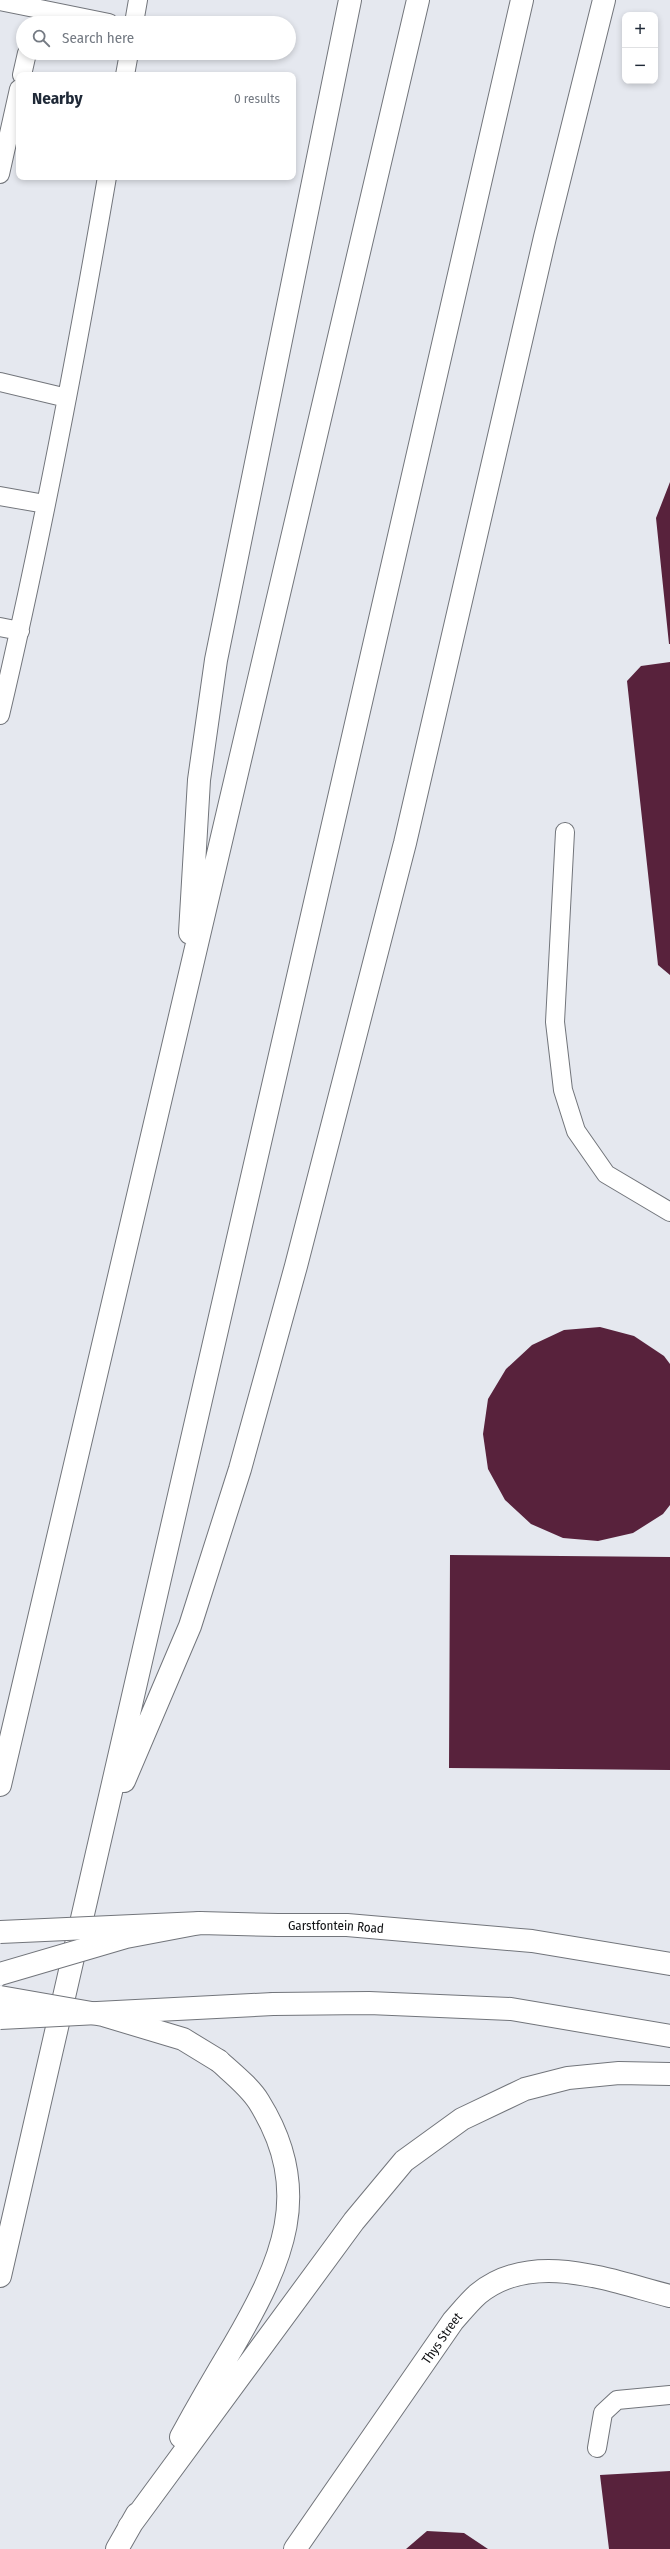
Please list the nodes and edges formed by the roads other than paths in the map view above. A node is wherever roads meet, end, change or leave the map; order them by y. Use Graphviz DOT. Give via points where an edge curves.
graph roads {
  1 [pos="0,0"];
  2 [pos="138,0"];
  3 [pos="350,0"];
  4 [pos="418,0"];
  5 [pos="522,0"];
  6 [pos="604,0"];
  7 [pos="35,16"];
  8 [pos="135,16"];
  9 [pos="25,60"];
  10 [pos="128,60"];
  11 [pos="23,72"];
  12 [pos="126,72"];
  13 [pos="16,102"];
  14 [pos="0,174"];
  15 [pos="106,180"];
  16 [pos="0,382"];
  17 [pos="67,398"];
  18 [pos="0,496"];
  19 [pos="45,504"];
  20 [pos="0,627"];
  21 [pos="20,632"];
  22 [pos="0,715"];
  23 [pos="565,832"];
  24 [pos="186,994"];
  25 [pos="670,1212"];
  26 [pos="0,1785"];
  27 [pos="102,1834"];
  28 [pos="200,1923"];
  29 [pos="0,1932"];
  30 [pos="670,1964"];
  31 [pos="0,1974"];
  32 [pos="0,1997"];
  33 [pos="103,2015"];
  34 [pos="0,2018"];
  35 [pos="670,2036"];
  36 [pos="670,2074"];
  37 [pos="0,2276"];
  38 [pos="670,2296"];
  39 [pos="670,2395"];
  40 [pos="597,2448"];
  41 [pos="130,2527"];
  42 [pos="116,2549"];
  43 [pos="295,2549"];
  1 -- 7 [label="lane"];
  2 -- 8 [label="lane"];
  3 -- 24 [label="main road" via="216,660 199,780"];
  4 -- 24 [label="main road"];
  5 -- 27 [label="main road"];
  6 -- 27 [label="main road" via="545,236 405,843 294,1273 240,1469 190,1626"];
  9 -- 11 [label="lane"];
  10 -- 12 [label="lane"];
  13 -- 14 [label="lane"];
  15 -- 17 [label="lane"];
  16 -- 17 [label="lane"];
  17 -- 19 [label="lane"];
  18 -- 19 [label="lane"];
  19 -- 21 [label="lane"];
  20 -- 21 [label="lane"];
  21 -- 22 [label="lane"];
  23 -- 25 [label="lane" via="555,1022 563,1090 576,1131 606,1174"];
  24 -- 26 [label="main road"];
  27 -- 37 [label="main road"];
  28 -- 29 [label="main road, Garstfontein Road, bridge"];
  28 -- 30 [label="main road, Garstfontein Road, bridge" via="347,1925 532,1941"];
  28 -- 31 [label="main road, bridge" via="126,1937"];
  32 -- 33 [label="main road, bridge"];
  33 -- 34 [label="main road, bridge"];
  33 -- 35 [label="main road, bridge" via="274,2004 369,2003 511,2009"];
  33 -- 41 [label="main road, bridge" via="183,2039 220,2060 259,2100 277,2135 290,2200 286,2229 275,2267 255,2309"];
  36 -- 41 [label="main road" via="619,2073 568,2078 525,2089 462,2120 404,2161 354,2221"];
  38 -- 43 [label="main road, Thys Street" via="581,2273 548,2272 522,2273 498,2282 478,2294 453,2321"];
  39 -- 40 [label="lane" via="617,2400 603,2413"];
  41 -- 42 [label="main road"];
}
